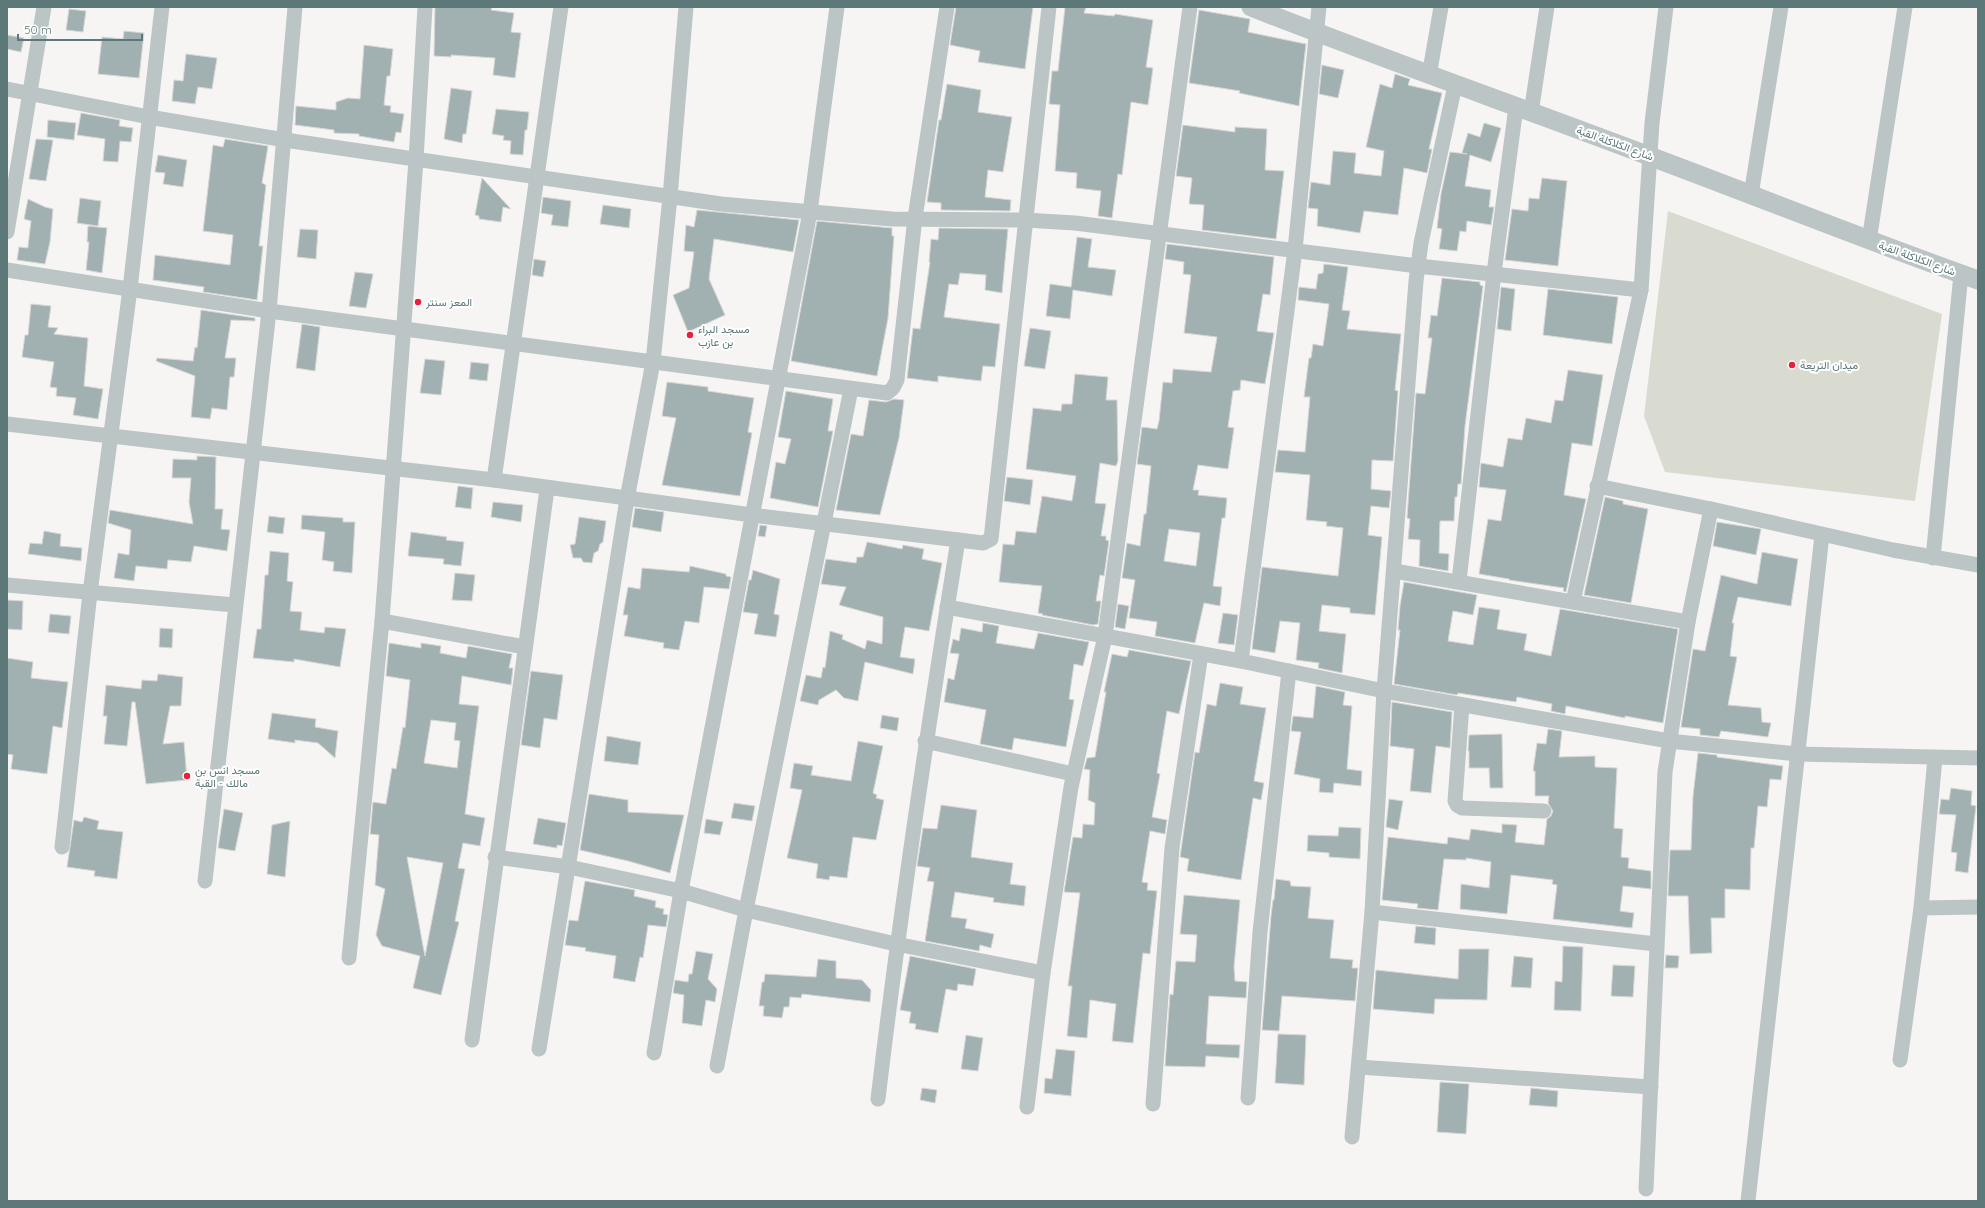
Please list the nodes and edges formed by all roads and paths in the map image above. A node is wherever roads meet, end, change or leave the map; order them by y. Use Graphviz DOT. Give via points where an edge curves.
graph roads {
  1 [pos="44,7"];
  2 [pos="162,7"];
  3 [pos="295,7"];
  4 [pos="425,7"];
  5 [pos="561,7"];
  6 [pos="686,7"];
  7 [pos="837,7"];
  8 [pos="947,7"];
  9 [pos="1049,7"];
  10 [pos="1190,7"];
  11 [pos="1251,7"];
  12 [pos="1319,7"];
  13 [pos="1441,7"];
  14 [pos="1548,7"];
  15 [pos="1666,7"];
  16 [pos="1781,7"];
  17 [pos="1905,7"];
  18 [pos="1317,32"];
  19 [pos="1429,76"];
  20 [pos="1456,85"];
  21 [pos="7,89"];
  22 [pos="30,93"];
  23 [pos="1524,110"];
  24 [pos="149,117"];
  25 [pos="285,140"];
  26 [pos="1649,156"];
  27 [pos="416,160"];
  28 [pos="537,176"];
  29 [pos="1751,195"];
  30 [pos="670,197"];
  31 [pos="810,212"];
  32 [pos="915,218"];
  33 [pos="1025,220"];
  34 [pos="8,223"];
  35 [pos="1160,233"];
  36 [pos="1869,241"];
  37 [pos="1295,250"];
  38 [pos="1418,266"];
  39 [pos="7,270"];
  40 [pos="1494,273"];
  41 [pos="1969,277"];
  42 [pos="130,289"];
  43 [pos="1641,290"];
  44 [pos="269,311"];
  45 [pos="404,330"];
  46 [pos="512,344"];
  47 [pos="653,362"];
  48 [pos="777,379"];
  49 [pos="851,389"];
  50 [pos="7,424"];
  51 [pos="111,437"];
  52 [pos="253,452"];
  53 [pos="394,469"];
  54 [pos="494,480"];
  55 [pos="1597,486"];
  56 [pos="547,489"];
  57 [pos="626,499"];
  58 [pos="1711,509"];
  59 [pos="752,515"];
  60 [pos="825,524"];
  61 [pos="1822,535"];
  62 [pos="958,540"];
  63 [pos="1933,558"];
  64 [pos="1978,565"];
  65 [pos="1394,571"];
  66 [pos="1459,581"];
  67 [pos="7,585"];
  68 [pos="90,593"];
  69 [pos="1573,602"];
  70 [pos="235,605"];
  71 [pos="947,607"];
  72 [pos="382,621"];
  73 [pos="1688,622"];
  74 [pos="1105,636"];
  75 [pos="524,648"];
  76 [pos="1201,654"];
  77 [pos="1241,661"];
  78 [pos="1289,671"];
  79 [pos="1384,691"];
  80 [pos="1462,705"];
  81 [pos="925,741"];
  82 [pos="1669,741"];
  83 [pos="1797,754"];
  84 [pos="1935,758"];
  85 [pos="1978,758"];
  86 [pos="1073,774"];
  87 [pos="1544,812"];
  88 [pos="62,847"];
  89 [pos="496,857"];
  90 [pos="569,867"];
  91 [pos="205,881"];
  92 [pos="682,890"];
  93 [pos="1978,907"];
  94 [pos="1921,908"];
  95 [pos="746,910"];
  96 [pos="1372,912"];
  97 [pos="896,944"];
  98 [pos="1656,944"];
  99 [pos="349,958"];
  100 [pos="1042,973"];
  101 [pos="472,1040"];
  102 [pos="539,1049"];
  103 [pos="654,1053"];
  104 [pos="1900,1060"];
  105 [pos="717,1066"];
  106 [pos="1359,1067"];
  107 [pos="1651,1087"];
  108 [pos="1248,1098"];
  109 [pos="878,1099"];
  110 [pos="1153,1104"];
  111 [pos="1027,1107"];
  112 [pos="1352,1137"];
  113 [pos="1646,1188"];
  114 [pos="1748,1201"];
  1 -- 22 [label="street"];
  2 -- 24 [label="street"];
  3 -- 25 [label="street"];
  4 -- 27 [label="street"];
  5 -- 28 [label="street"];
  6 -- 30 [label="street"];
  7 -- 31 [label="street"];
  8 -- 32 [label="street"];
  9 -- 33 [label="street"];
  10 -- 35 [label="street"];
  11 -- 18 [label="street, شارع الكلاكلة القبة"];
  12 -- 18 [label="street"];
  13 -- 19 [label="street"];
  14 -- 23 [label="street"];
  15 -- 26 [label="street"];
  16 -- 29 [label="street"];
  17 -- 36 [label="street"];
  18 -- 19 [label="street, شارع الكلاكلة القبة"];
  18 -- 37 [label="street"];
  19 -- 20 [label="street, شارع الكلاكلة القبة"];
  20 -- 23 [label="street, شارع الكلاكلة القبة"];
  20 -- 38 [label="street"];
  21 -- 22 [label="street"];
  22 -- 24 [label="street"];
  22 -- 34 [label="street"];
  23 -- 26 [label="street, شارع الكلاكلة القبة"];
  23 -- 40 [label="street"];
  24 -- 25 [label="street"];
  24 -- 42 [label="street"];
  25 -- 27 [label="street"];
  25 -- 44 [label="street"];
  26 -- 29 [label="street, شارع الكلاكلة القبة"];
  26 -- 43 [label="street"];
  27 -- 28 [label="street"];
  27 -- 45 [label="street"];
  28 -- 30 [label="street"];
  28 -- 46 [label="street"];
  29 -- 36 [label="street, شارع الكلاكلة القبة"];
  30 -- 31 [label="street"];
  30 -- 47 [label="street"];
  31 -- 32 [label="street" via="892,219"];
  31 -- 48 [label="street"];
  32 -- 33 [label="street"];
  32 -- 49 [label="street" via="897,380 887,393"];
  33 -- 35 [label="street"];
  33 -- 62 [label="street" via="991,539 982,543"];
  35 -- 37 [label="street"];
  35 -- 74 [label="street"];
  36 -- 41 [label="street, شارع الكلاكلة القبة"];
  37 -- 38 [label="street"];
  37 -- 77 [label="street"];
  38 -- 40 [label="street"];
  38 -- 65 [label="street"];
  39 -- 42 [label="street"];
  40 -- 43 [label="street"];
  40 -- 66 [label="street"];
  41 -- 63 [label="street"];
  42 -- 44 [label="street"];
  42 -- 51 [label="street"];
  43 -- 55 [label="street"];
  44 -- 45 [label="street"];
  44 -- 52 [label="street"];
  45 -- 46 [label="street"];
  45 -- 53 [label="street"];
  46 -- 47 [label="street"];
  46 -- 54 [label="street"];
  47 -- 48 [label="street"];
  47 -- 57 [label="street"];
  48 -- 49 [label="street"];
  48 -- 59 [label="street"];
  49 -- 60 [label="street"];
  50 -- 51 [label="street"];
  51 -- 52 [label="street"];
  51 -- 68 [label="street"];
  52 -- 53 [label="street"];
  52 -- 70 [label="street"];
  53 -- 54 [label="street"];
  53 -- 72 [label="street"];
  54 -- 56 [label="street"];
  55 -- 58 [label="street"];
  55 -- 69 [label="street"];
  56 -- 57 [label="street"];
  56 -- 75 [label="street"];
  57 -- 59 [label="street"];
  57 -- 90 [label="street"];
  58 -- 61 [label="street"];
  58 -- 73 [label="street"];
  59 -- 60 [label="street"];
  59 -- 92 [label="street"];
  60 -- 62 [label="street"];
  60 -- 95 [label="street"];
  61 -- 63 [label="street"];
  61 -- 83 [label="street"];
  62 -- 71 [label="street"];
  63 -- 64 [label="street"];
  65 -- 66 [label="street"];
  65 -- 79 [label="street"];
  66 -- 69 [label="street"];
  67 -- 68 [label="street"];
  68 -- 70 [label="street"];
  68 -- 88 [label="street"];
  69 -- 73 [label="street"];
  70 -- 91 [label="street"];
  71 -- 74 [label="street"];
  71 -- 81 [label="street"];
  72 -- 75 [label="street"];
  72 -- 99 [label="street"];
  73 -- 82 [label="street"];
  74 -- 76 [label="street"];
  74 -- 86 [label="street"];
  75 -- 89 [label="street"];
  76 -- 77 [label="street"];
  76 -- 110 [label="street" via="1172,848"];
  77 -- 78 [label="street"];
  78 -- 79 [label="street"];
  78 -- 108 [label="street" via="1261,925"];
  79 -- 80 [label="street"];
  79 -- 96 [label="street"];
  80 -- 82 [label="street"];
  80 -- 87 [label="street" via="1455,801 1457,805 1462,808"];
  81 -- 86 [label="street"];
  81 -- 97 [label="street"];
  82 -- 83 [label="street"];
  82 -- 98 [label="street" via="1661,821"];
  83 -- 84 [label="street"];
  83 -- 114 [label="street"];
  84 -- 85 [label="street"];
  84 -- 94 [label="street"];
  86 -- 100 [label="street"];
  89 -- 90 [label="street"];
  89 -- 101 [label="street"];
  90 -- 92 [label="street"];
  90 -- 102 [label="street"];
  92 -- 95 [label="street"];
  92 -- 103 [label="street"];
  93 -- 94 [label="street"];
  94 -- 104 [label="street"];
  95 -- 97 [label="street"];
  95 -- 105 [label="street"];
  96 -- 98 [label="street"];
  96 -- 106 [label="street"];
  97 -- 100 [label="street"];
  97 -- 109 [label="street"];
  98 -- 107 [label="street"];
  100 -- 111 [label="street"];
  106 -- 107 [label="street"];
  106 -- 112 [label="street"];
  107 -- 113 [label="street"];
}
